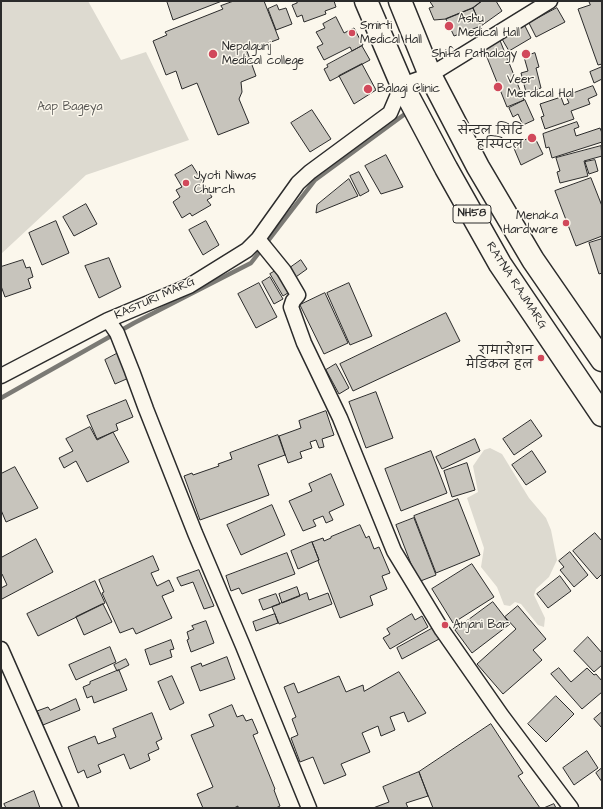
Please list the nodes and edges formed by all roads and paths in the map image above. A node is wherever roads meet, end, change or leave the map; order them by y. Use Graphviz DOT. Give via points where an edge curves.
graph roads {
  1 [pos="366,1"];
  2 [pos="400,1"];
  3 [pos="550,1"];
  4 [pos="430,75"];
  5 [pos="402,85"];
  6 [pos="258,239"];
  7 [pos="108,320"];
  8 [pos="602,360"];
  9 [pos="1,376"];
  10 [pos="602,414"];
  11 [pos="1,649"];
  12 [pos="71,808"];
  13 [pos="309,808"];
  14 [pos="571,808"];
  1 -- 5 [label="highway, RATNA RAJMARG / NH58"];
  2 -- 4 [label="highway, NH58"];
  3 -- 4 [label="street"];
  4 -- 5 [label="street"];
  4 -- 8 [label="highway, NH58" via="478,167 533,260"];
  5 -- 6 [label="street, KASTURI MARG" via="390,113 298,183"];
  5 -- 10 [label="highway, RATNA RAJMARG / NH58" via="500,264"];
  6 -- 7 [label="street, KASTURI MARG" via="247,250 189,286"];
  6 -- 14 [label="street" via="298,295 291,307 394,551 442,630"];
  7 -- 9 [label="street, KASTURI MARG"];
  7 -- 13 [label="street" via="117,333"];
  11 -- 12 [label="street"];
}
